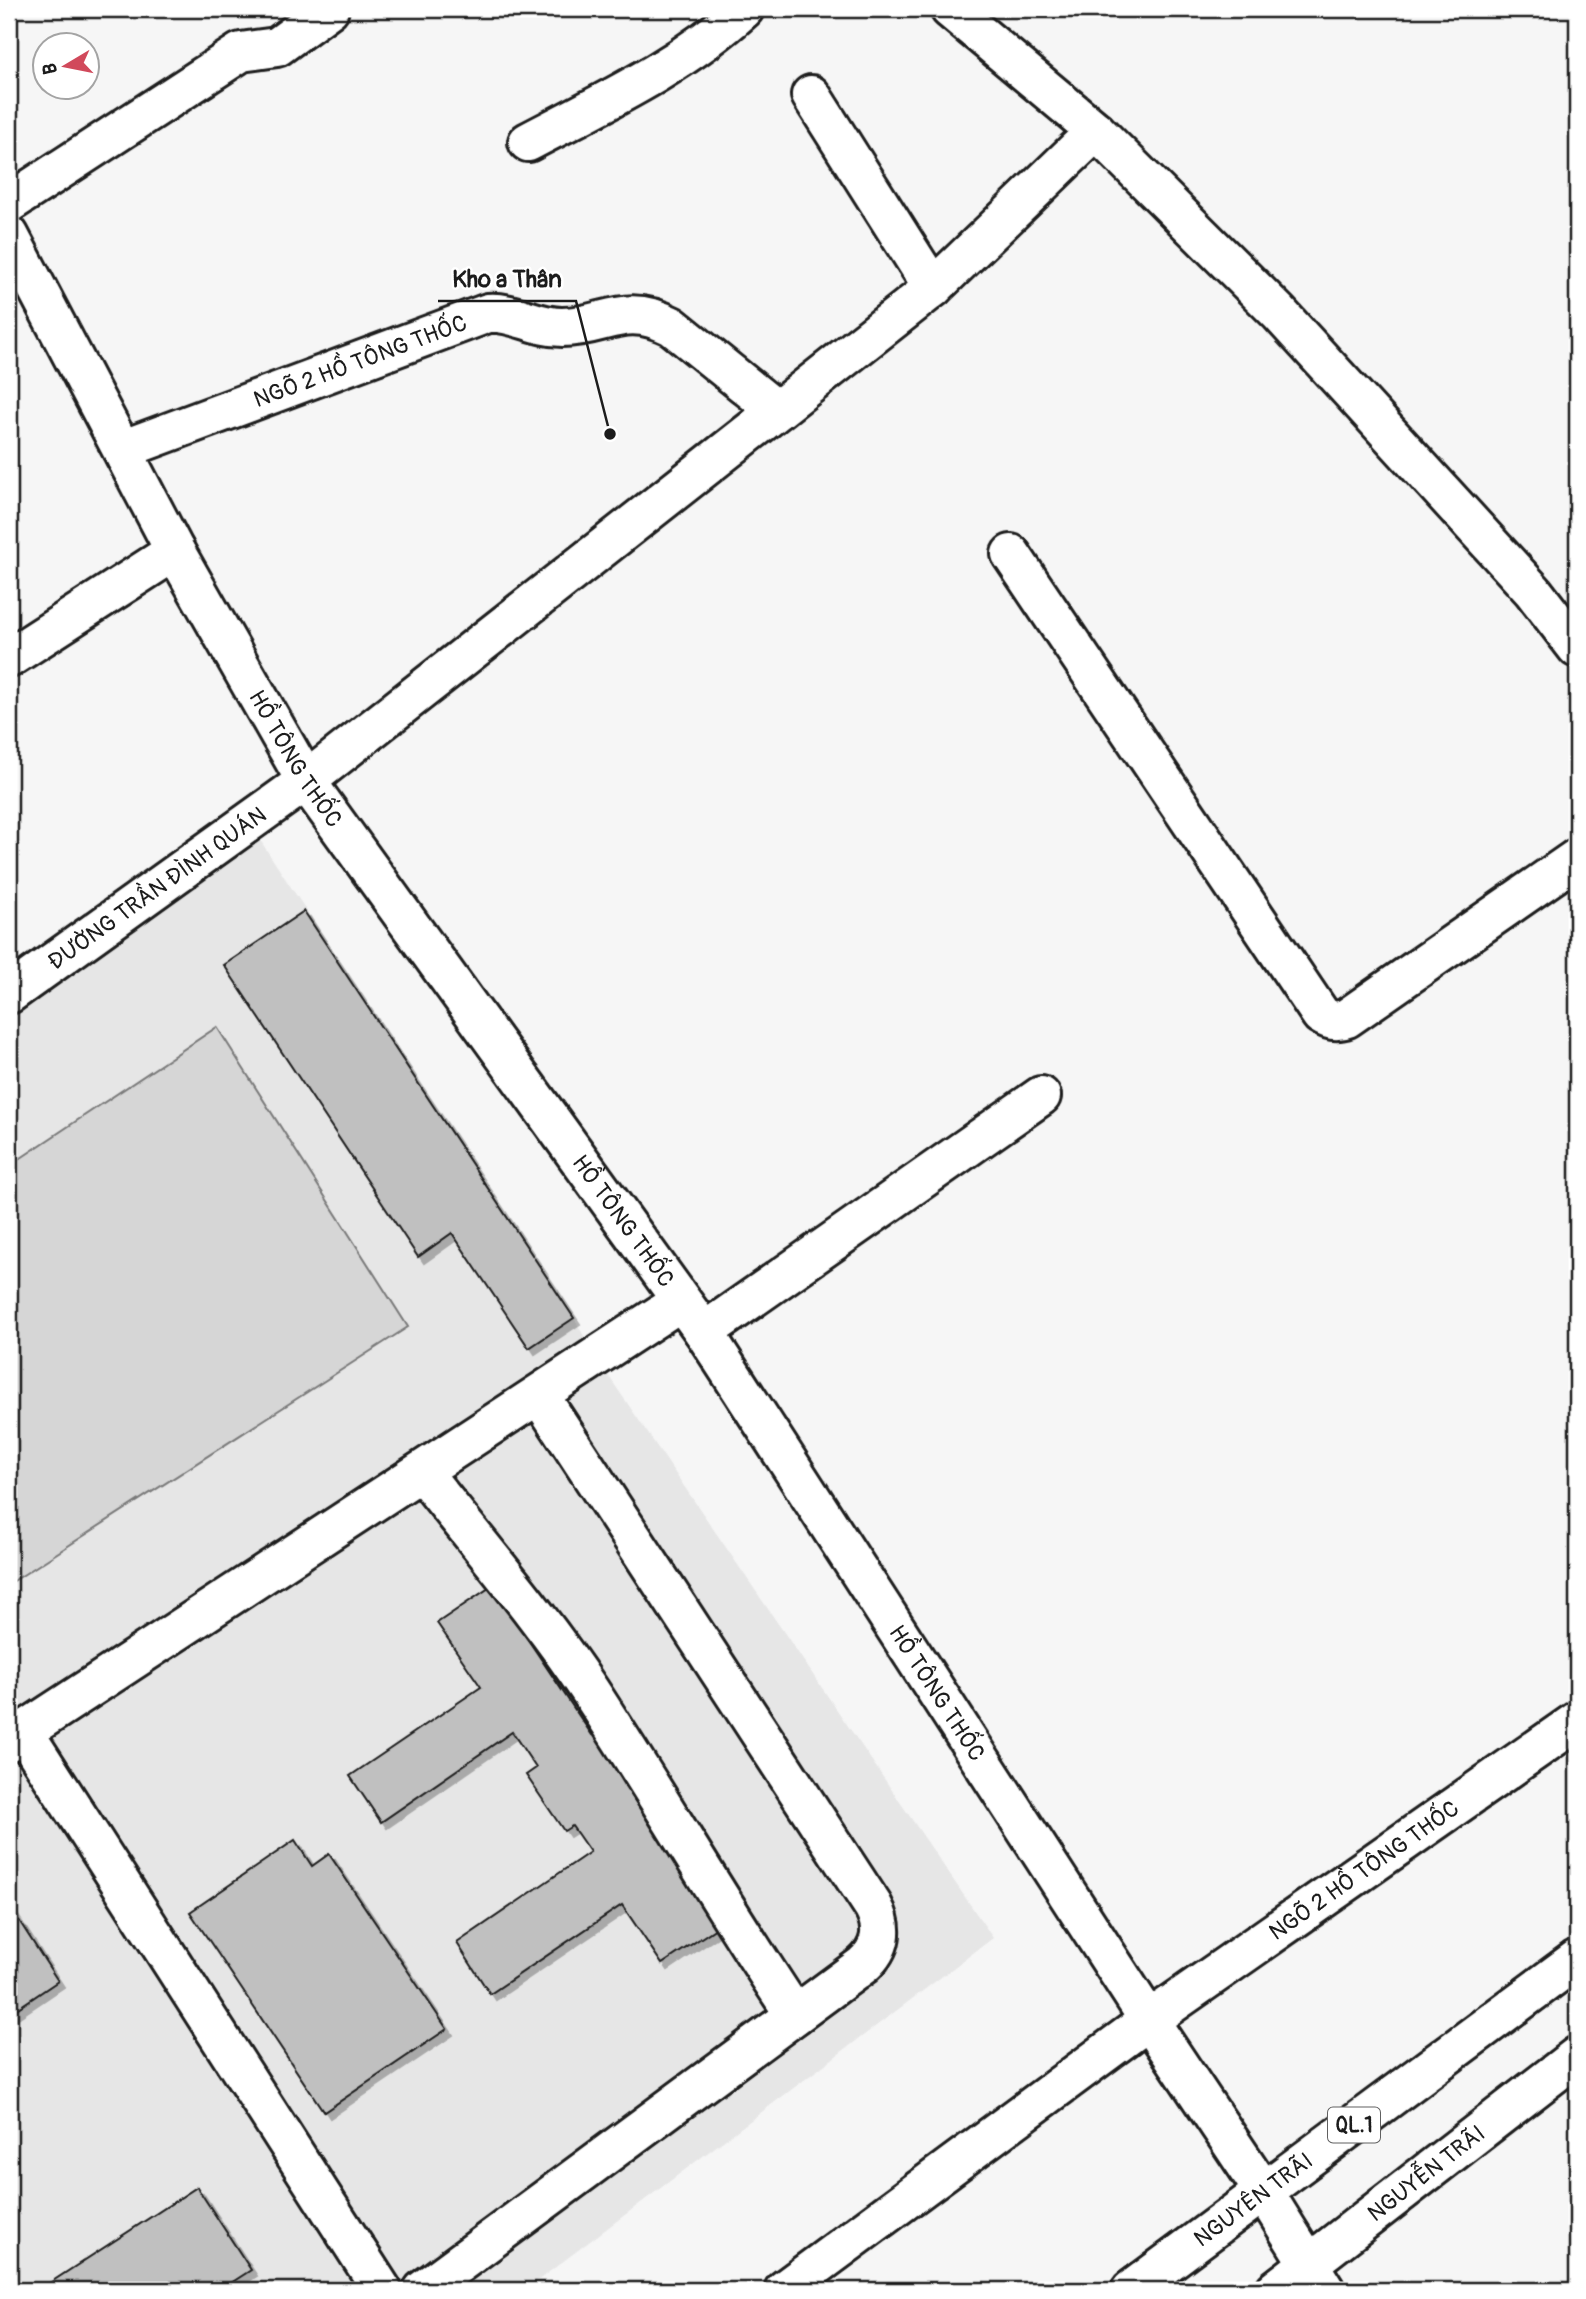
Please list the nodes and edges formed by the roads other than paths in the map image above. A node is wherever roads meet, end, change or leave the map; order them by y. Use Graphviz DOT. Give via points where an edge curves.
graph roads {
  1 [pos="329,9"];
  2 [pos="744,9"];
  3 [pos="950,9"];
  4 [pos="811,95"];
  5 [pos="1096,131"];
  6 [pos="528,142"];
  7 [pos="9,203"];
  8 [pos="9,234"];
  9 [pos="933,288"];
  10 [pos="776,410"];
  11 [pos="124,449"];
  12 [pos="175,551"];
  13 [pos="1011,554"];
  14 [pos="1577,648"];
  15 [pos="9,658"];
  16 [pos="306,782"];
  17 [pos="1577,858"];
  18 [pos="9,994"];
  19 [pos="1041,1096"];
  20 [pos="681,1301"];
  21 [pos="704,1332"];
  22 [pos="539,1395"];
  23 [pos="422,1472"];
  24 [pos="1577,1721"];
  25 [pos="16,1736"];
  26 [pos="1573,1971"];
  27 [pos="795,2015"];
  28 [pos="1149,2020"];
  29 [pos="1577,2056"];
  30 [pos="1264,2192"];
  31 [pos="1318,2278"];
  32 [pos="382,2290"];
  33 [pos="423,2290"];
  34 [pos="784,2290"];
  35 [pos="1131,2290"];
  36 [pos="1275,2290"];
  1 -- 7 [label="street" via="277,47 241,52"];
  2 -- 6 [label="street" via="663,71"];
  3 -- 5 [label="street"];
  4 -- 9 [label="street"];
  5 -- 9 [label="street, ĐƯỜNG TRẦN ĐÌNH QUÁN"];
  5 -- 14 [label="street" via="1279,313 1534,591"];
  8 -- 11 [label="street, HỒ TÔNG THỐC"];
  9 -- 10 [label="street, ĐƯỜNG TRẦN ĐÌNH QUÁN"];
  10 -- 11 [label="street, NGÕ 2 HỒ TÔNG THỐC" via="656,318 624,314 561,327 506,312 488,313"];
  10 -- 16 [label="street, ĐƯỜNG TRẦN ĐÌNH QUÁN"];
  11 -- 12 [label="street, HỒ TÔNG THỐC"];
  12 -- 15 [label="street"];
  12 -- 16 [label="street, HỒ TÔNG THỐC"];
  13 -- 17 [label="street" via="1327,1019 1347,1018"];
  16 -- 18 [label="street, ĐƯỜNG TRẦN ĐÌNH QUÁN"];
  16 -- 20 [label="street, HỒ TÔNG THỐC"];
  19 -- 21 [label="street"];
  20 -- 21 [label="street, HỒ TÔNG THỐC"];
  20 -- 22 [label="street"];
  21 -- 28 [label="street, HỒ TÔNG THỐC"];
  22 -- 23 [label="street"];
  22 -- 27 [label="street" via="879,1916 881,1937 871,1958"];
  23 -- 25 [label="street"];
  23 -- 27 [label="street" via="589,1689"];
  24 -- 28 [label="street, NGÕ 2 HỒ TÔNG THỐC"];
  25 -- 32 [label="street"];
  26 -- 30 [label="street, NGUYÊN TRÃI / QL.1"];
  27 -- 33 [label="street"];
  28 -- 30 [label="street, HỒ TÔNG THỐC"];
  28 -- 34 [label="street, NGÕ 2 HỒ TÔNG THỐC"];
  29 -- 31 [label="street, NGUYỄN TRÃI"];
  30 -- 31 [label="street, HỒ TÔNG THỐC"];
  30 -- 35 [label="street, NGUYÊN TRÃI / QL.1"];
  31 -- 36 [label="street, NGUYỄN TRÃI"];
}
